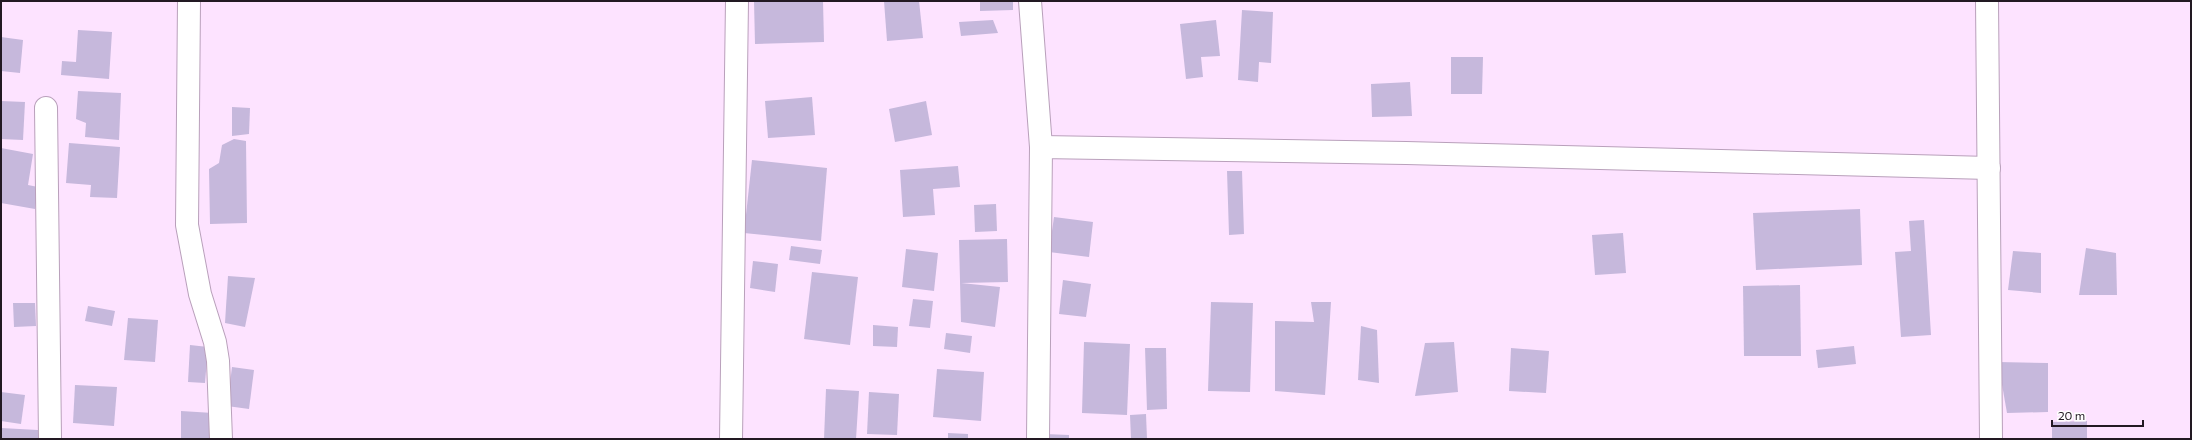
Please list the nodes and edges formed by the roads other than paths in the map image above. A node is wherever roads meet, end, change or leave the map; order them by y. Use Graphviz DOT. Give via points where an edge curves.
graph roads {
  1 [pos="189,1"];
  2 [pos="737,1"];
  3 [pos="1030,1"];
  4 [pos="1987,1"];
  5 [pos="46,108"];
  6 [pos="1041,147"];
  7 [pos="1988,168"];
  8 [pos="50,439"];
  9 [pos="221,439"];
  10 [pos="731,439"];
  11 [pos="1038,439"];
  12 [pos="1990,439"];
  1 -- 9 [label="street" via="187,225 218,361"];
  2 -- 10 [label="street"];
  3 -- 6 [label="street"];
  4 -- 7 [label="street"];
  5 -- 8 [label="street"];
  6 -- 7 [label="street" via="1406,153"];
  6 -- 11 [label="street"];
  7 -- 12 [label="street"];
}
